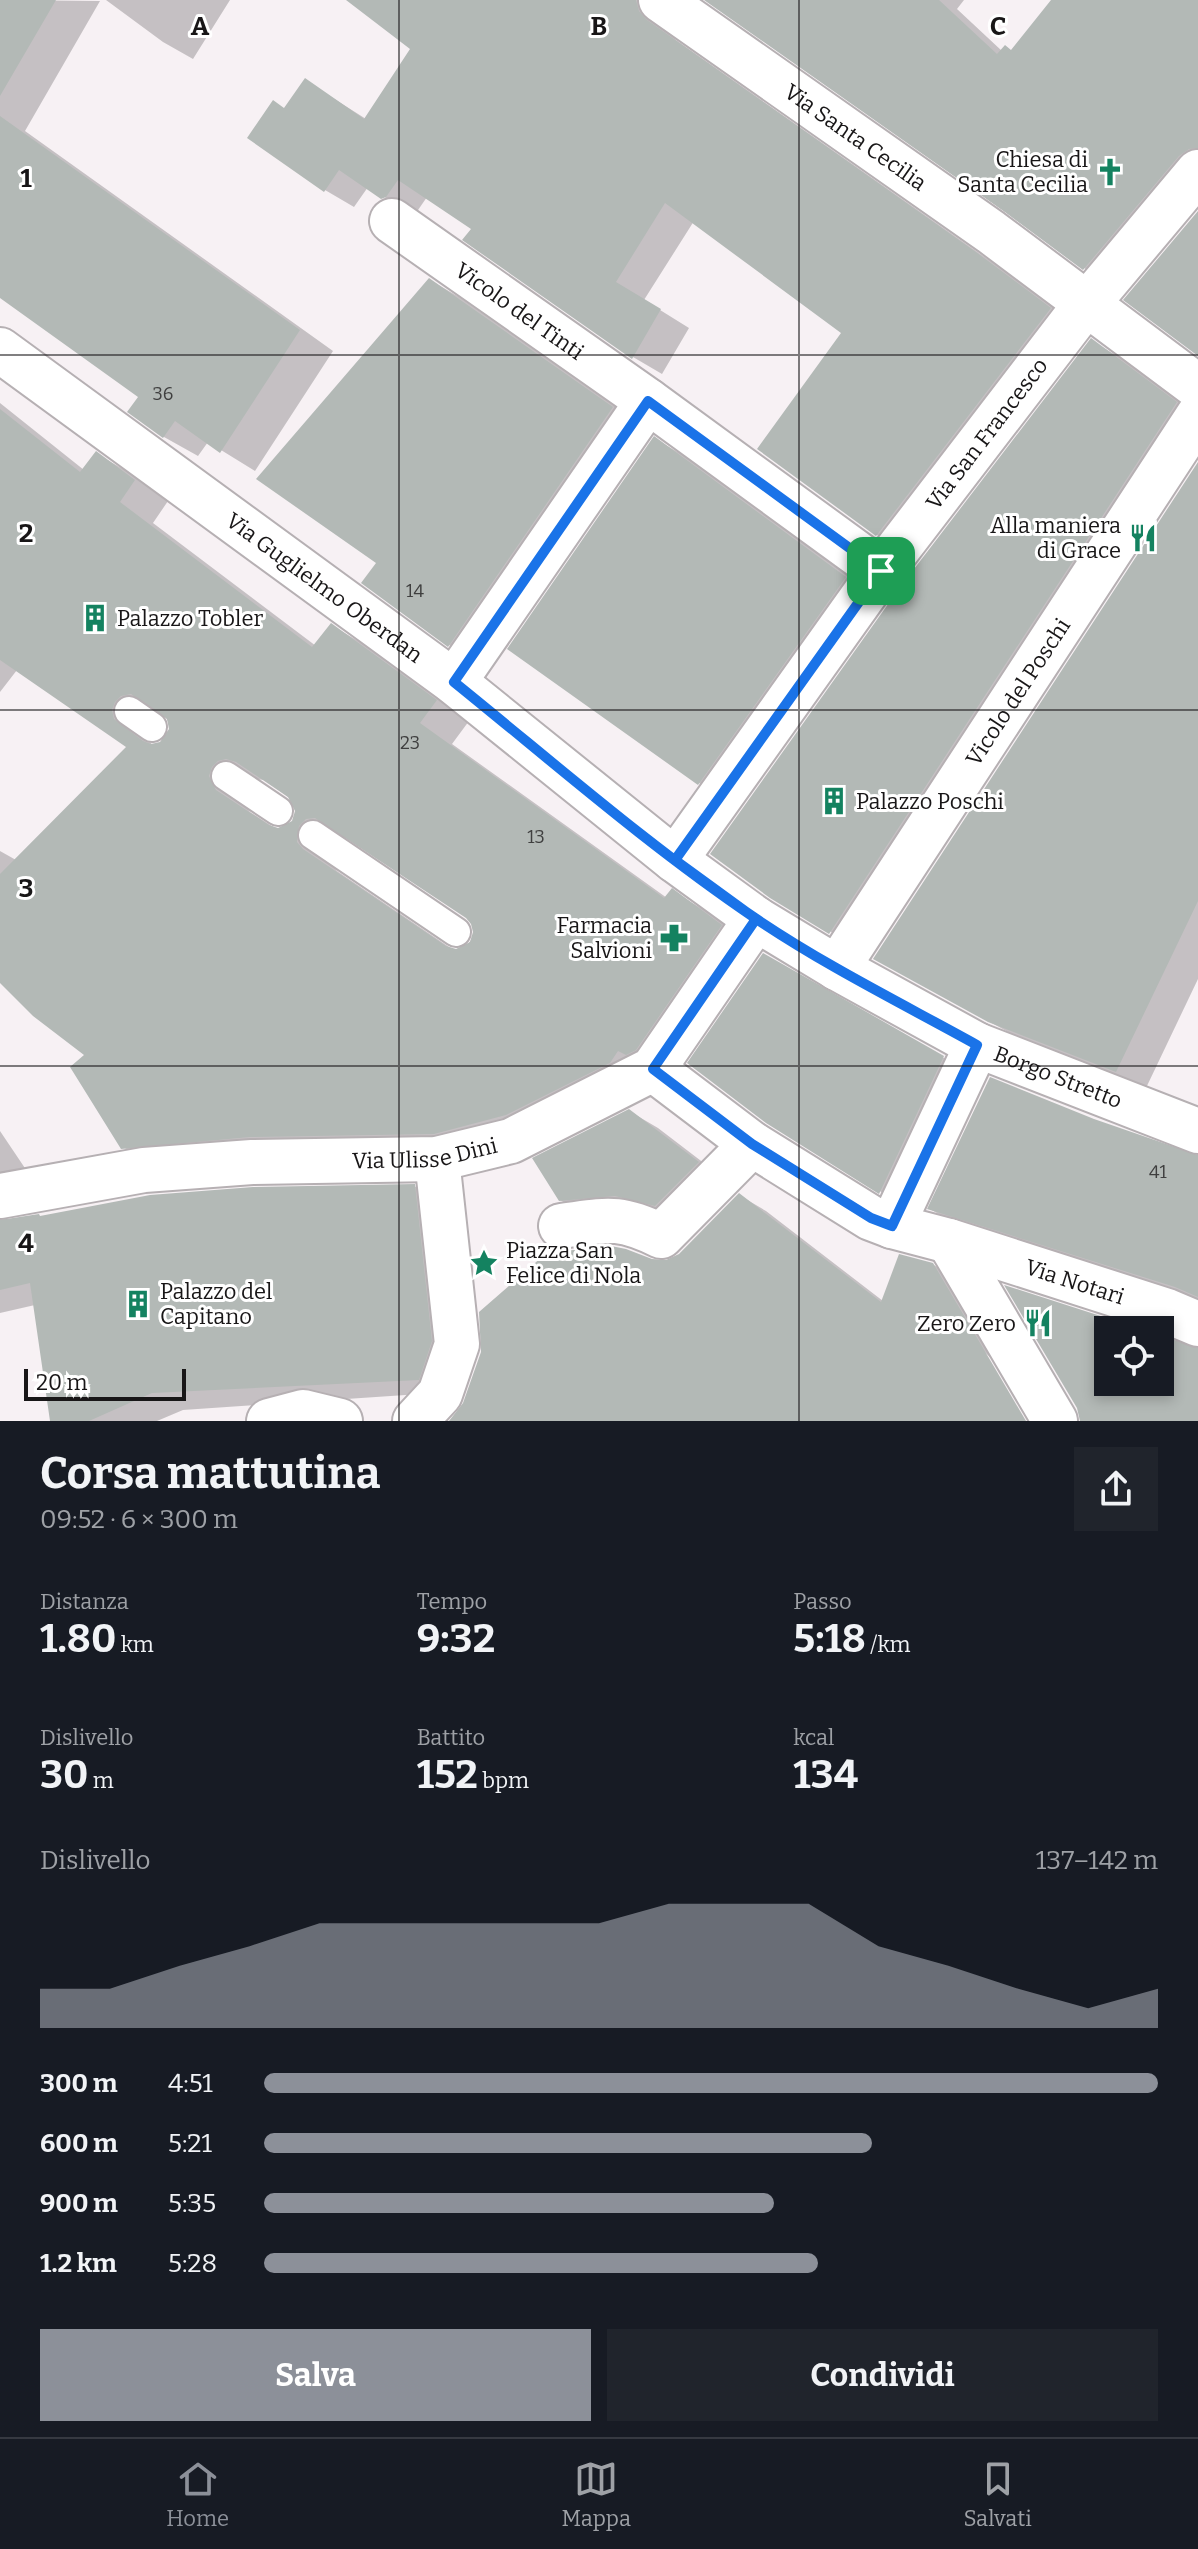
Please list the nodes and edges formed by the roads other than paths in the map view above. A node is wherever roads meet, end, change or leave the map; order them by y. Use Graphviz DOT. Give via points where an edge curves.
graph roads {
  1 [pos="661,0"];
  2 [pos="1198,172"];
  3 [pos="392,221"];
  4 [pos="1089,303"];
  5 [pos="0,350"];
  6 [pos="1198,387"];
  7 [pos="648,401"];
  8 [pos="1198,416"];
  9 [pos="881,571"];
  10 [pos="454,682"];
  11 [pos="226,776"];
  12 [pos="278,811"];
  13 [pos="313,835"];
  14 [pos="675,860"];
  15 [pos="756,919"];
  16 [pos="456,932"];
  17 [pos="837,968"];
  18 [pos="977,1045"];
  19 [pos="640,1060"];
  20 [pos="1198,1131"];
  21 [pos="752,1144"];
  22 [pos="437,1159"];
  23 [pos="0,1196"];
  24 [pos="561,1226"];
  25 [pos="892,1226"];
  26 [pos="949,1241"];
  27 [pos="1198,1324"];
  28 [pos="415,1421"];
  29 [pos="1055,1421"];
  1 -- 4 [label="street, Via Santa Cecilia"];
  2 -- 4 [label="street, Via San Francesco"];
  3 -- 7 [label="street, Vicolo del Tinti"];
  4 -- 6 [label="street, Via Santa Cecilia"];
  4 -- 9 [label="street, Via San Francesco"];
  5 -- 10 [label="street, Via Guglielmo Oberdan"];
  7 -- 9 [label="street, Vicolo del Tinti"];
  7 -- 10 [label="street"];
  8 -- 17 [label="street, Vicolo del Poschi"];
  9 -- 14 [label="street, Via San Francesco"];
  10 -- 14 [label="street, Via Guglielmo Oberdan"];
  11 -- 12 [label="lane"];
  13 -- 16 [label="lane"];
  14 -- 15 [label="street, Via Guglielmo Oberdan"];
  15 -- 17 [label="street, Borgo Stretto"];
  15 -- 19 [label="street, Via Ulisse Dini"];
  17 -- 18 [label="street, Borgo Stretto"];
  18 -- 20 [label="street, Borgo Stretto"];
  18 -- 25 [label="street"];
  19 -- 21 [label="street, Via Notari"];
  19 -- 22 [label="street, Via Ulisse Dini" via="511,1141"];
  21 -- 24 [label="street" via="661,1236 634,1222 612,1219"];
  21 -- 25 [label="street, Via Notari"];
  22 -- 23 [label="street, Via Ulisse Dini" via="168,1168"];
  22 -- 28 [label="street" via="457,1344 440,1394"];
  25 -- 26 [label="street, Via Notari"];
  26 -- 27 [label="street, Via Notari"];
  26 -- 29 [label="street"];
}
